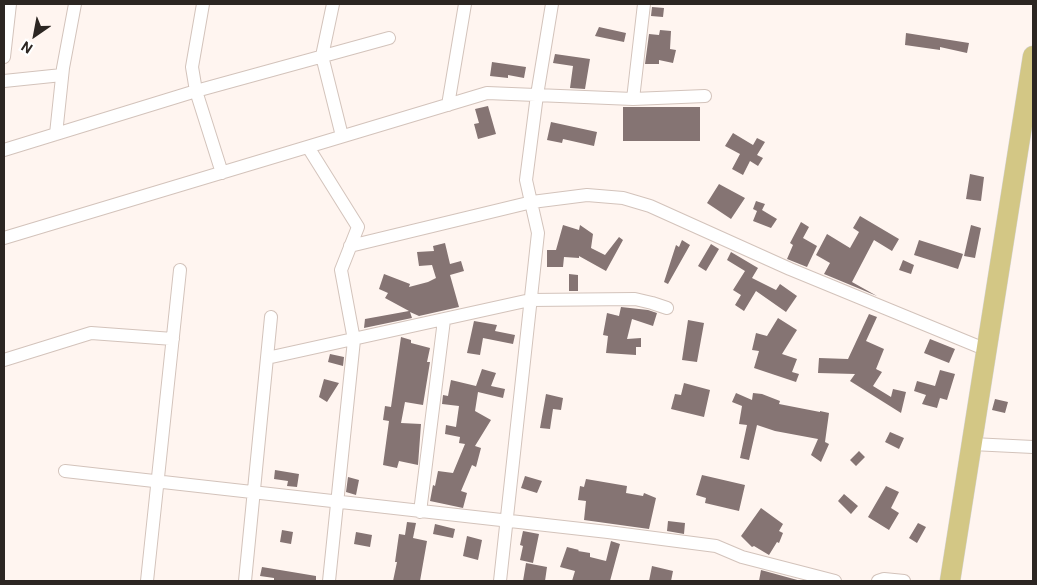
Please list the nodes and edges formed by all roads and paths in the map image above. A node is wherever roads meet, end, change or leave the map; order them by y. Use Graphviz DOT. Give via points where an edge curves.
graph roads {
  1 [pos="10,4"];
  2 [pos="75,4"];
  3 [pos="203,4"];
  4 [pos="333,4"];
  5 [pos="465,4"];
  6 [pos="552,4"];
  7 [pos="644,4"];
  8 [pos="389,38"];
  9 [pos="322,56"];
  10 [pos="1033,56"];
  11 [pos="4,57"];
  12 [pos="62,75"];
  13 [pos="4,81"];
  14 [pos="196,91"];
  15 [pos="537,95"];
  16 [pos="705,96"];
  17 [pos="633,99"];
  18 [pos="448,105"];
  19 [pos="56,134"];
  20 [pos="342,136"];
  21 [pos="308,146"];
  22 [pos="4,150"];
  23 [pos="222,173"];
  24 [pos="532,202"];
  25 [pos="4,238"];
  26 [pos="350,246"];
  27 [pos="180,270"];
  28 [pos="530,300"];
  29 [pos="667,308"];
  30 [pos="271,317"];
  31 [pos="444,320"];
  32 [pos="173,339"];
  33 [pos="354,340"];
  34 [pos="987,350"];
  35 [pos="267,358"];
  36 [pos="4,360"];
  37 [pos="972,444"];
  38 [pos="1033,447"];
  39 [pos="65,472"];
  40 [pos="158,481"];
  41 [pos="254,492"];
  42 [pos="336,502"];
  43 [pos="420,512"];
  44 [pos="506,521"];
  45 [pos="147,581"];
  46 [pos="245,581"];
  47 [pos="329,581"];
  48 [pos="500,581"];
  49 [pos="834,581"];
  50 [pos="878,581"];
  51 [pos="904,581"];
  52 [pos="950,581"];
  1 -- 11 [label="street"];
  2 -- 12 [label="street"];
  3 -- 14 [label="street" via="192,67"];
  4 -- 9 [label="street"];
  5 -- 18 [label="street"];
  6 -- 15 [label="street"];
  7 -- 17 [label="street"];
  8 -- 9 [label="street"];
  9 -- 14 [label="street"];
  9 -- 20 [label="street"];
  10 -- 34 [label="main road"];
  12 -- 13 [label="street"];
  12 -- 19 [label="street"];
  14 -- 19 [label="street"];
  14 -- 23 [label="street"];
  15 -- 17 [label="street"];
  15 -- 18 [label="street" via="487,93"];
  15 -- 24 [label="street" via="526,180"];
  16 -- 17 [label="street"];
  18 -- 20 [label="street"];
  19 -- 22 [label="street"];
  20 -- 21 [label="street"];
  21 -- 23 [label="street"];
  21 -- 26 [label="street" via="358,227"];
  23 -- 25 [label="street"];
  24 -- 26 [label="street"];
  24 -- 28 [label="street" via="538,233"];
  24 -- 34 [label="street" via="588,195 623,198 650,206 790,269"];
  26 -- 33 [label="street" via="341,270"];
  27 -- 32 [label="street"];
  28 -- 29 [label="street" via="635,299"];
  28 -- 31 [label="street"];
  28 -- 44 [label="street"];
  30 -- 35 [label="street"];
  31 -- 33 [label="street"];
  31 -- 43 [label="street"];
  32 -- 36 [label="street" via="91,333"];
  32 -- 40 [label="street"];
  33 -- 35 [label="street"];
  33 -- 42 [label="street"];
  34 -- 37 [label="main road"];
  35 -- 41 [label="street"];
  37 -- 38 [label="street"];
  37 -- 52 [label="main road"];
  39 -- 40 [label="street"];
  40 -- 41 [label="street"];
  40 -- 45 [label="street"];
  41 -- 42 [label="street"];
  41 -- 46 [label="street"];
  42 -- 43 [label="street"];
  42 -- 47 [label="street"];
  43 -- 44 [label="street"];
  44 -- 48 [label="street"];
  44 -- 49 [label="street" via="716,546 742,557"];
  50 -- 51 [label="street"];
}
